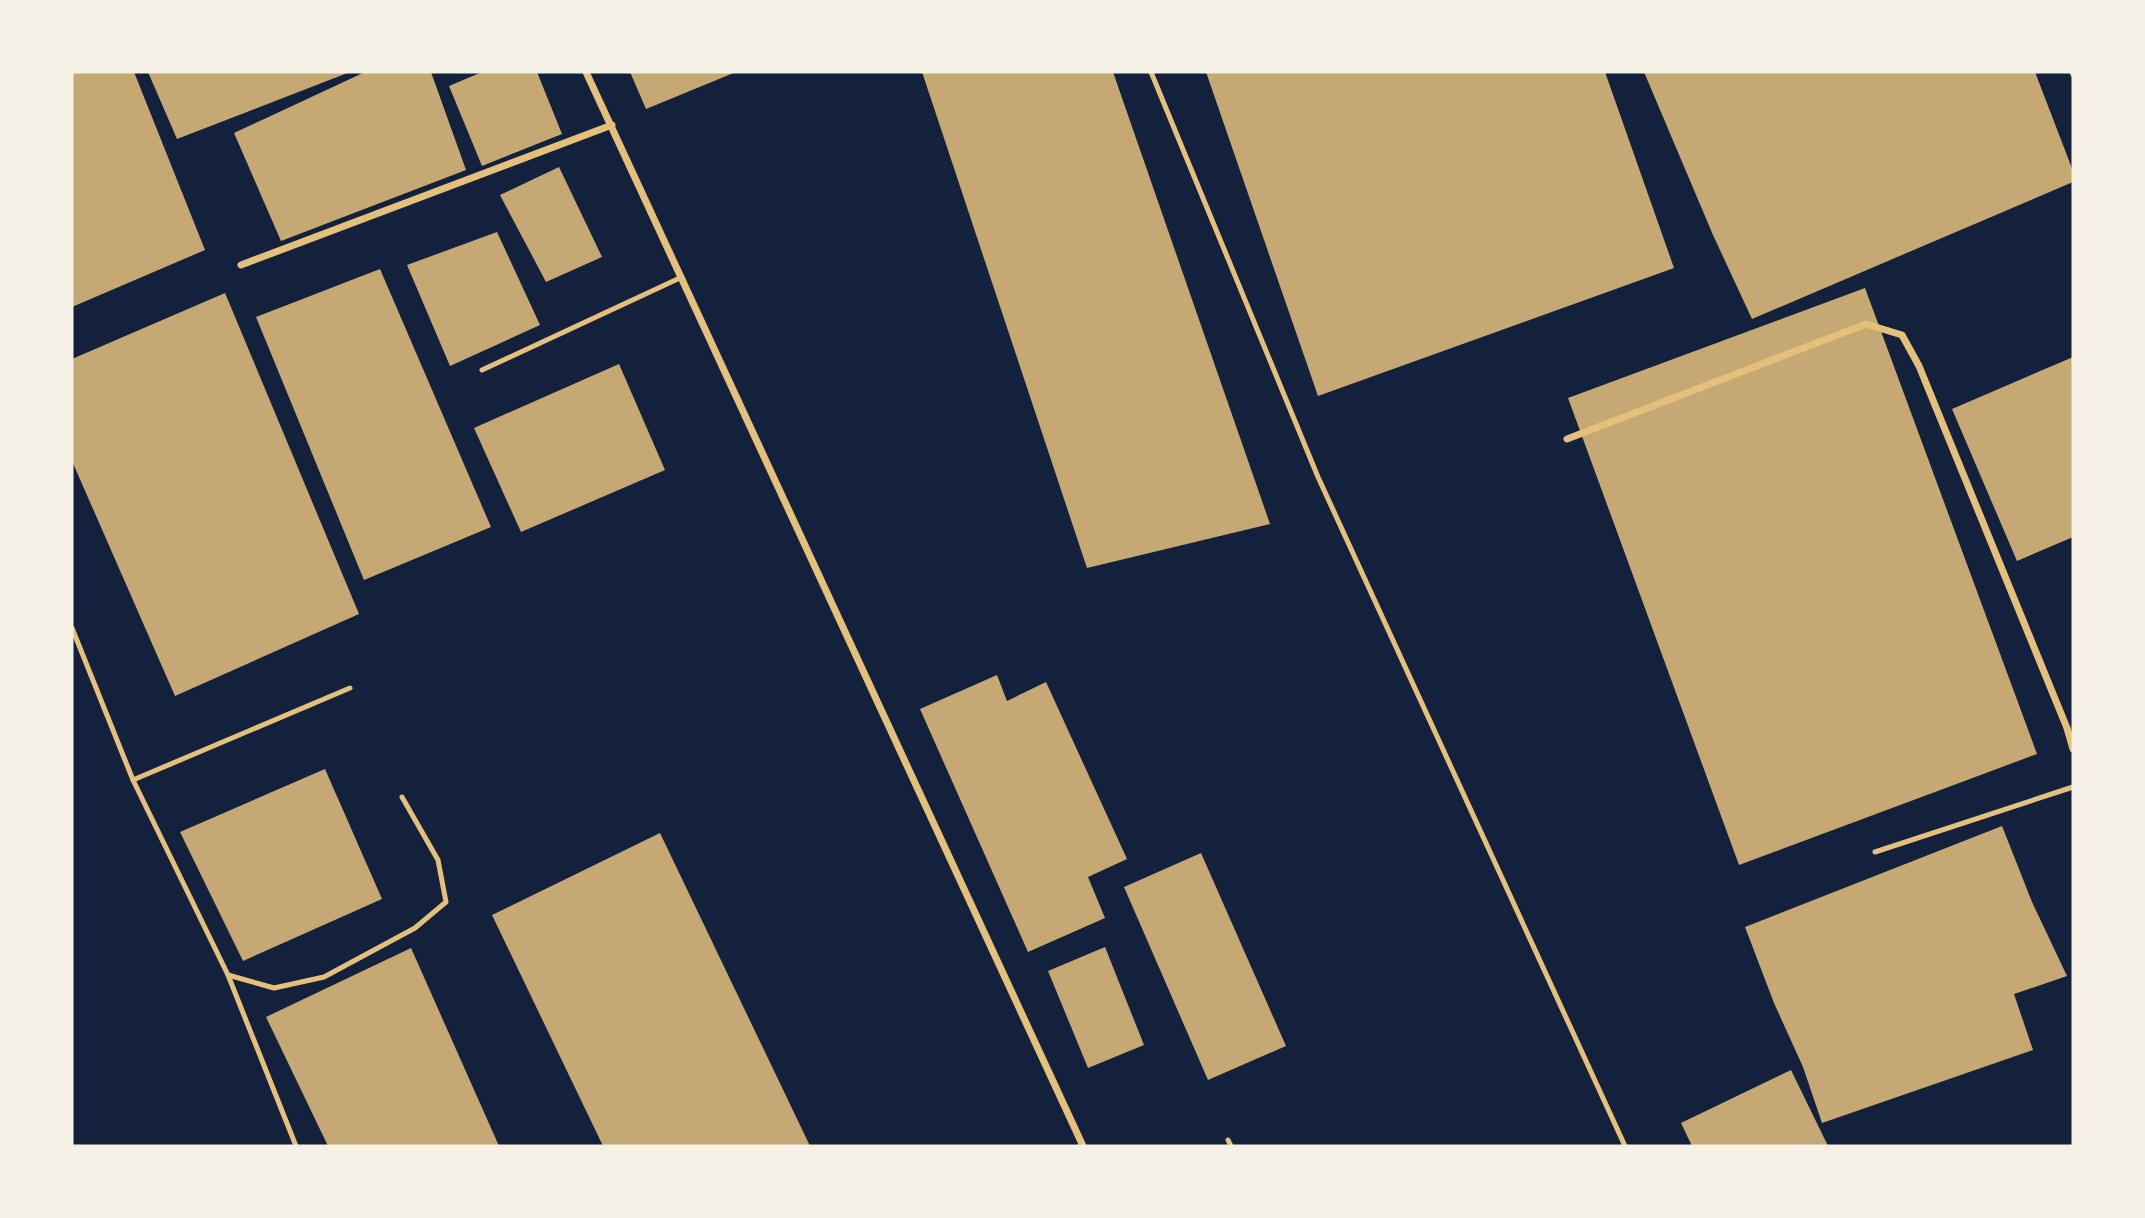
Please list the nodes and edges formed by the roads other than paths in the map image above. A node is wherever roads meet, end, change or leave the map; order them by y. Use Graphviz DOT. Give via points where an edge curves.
graph roads {
  1 [pos="586,72"];
  2 [pos="1151,72"];
  3 [pos="612,125"];
  4 [pos="241,265"];
  5 [pos="682,277"];
  6 [pos="482,370"];
  7 [pos="1567,439"];
  8 [pos="72,628"];
  9 [pos="350,688"];
  10 [pos="2073,749"];
  11 [pos="133,780"];
  12 [pos="2073,787"];
  13 [pos="402,797"];
  14 [pos="1875,852"];
  15 [pos="228,975"];
  16 [pos="296,1146"];
  17 [pos="1083,1146"];
  18 [pos="1625,1146"];
  1 -- 3 [label="street"];
  2 -- 18 [label="lane" via="1318,477"];
  3 -- 4 [label="street"];
  3 -- 5 [label="street"];
  5 -- 6 [label="lane"];
  5 -- 17 [label="street"];
  7 -- 10 [label="street" via="1866,324 1902,335 1919,366"];
  8 -- 11 [label="lane"];
  9 -- 11 [label="lane"];
  11 -- 15 [label="lane"];
  12 -- 14 [label="lane"];
  13 -- 15 [label="lane" via="438,860 446,902 415,928 324,977 274,988"];
  15 -- 16 [label="lane"];
}
